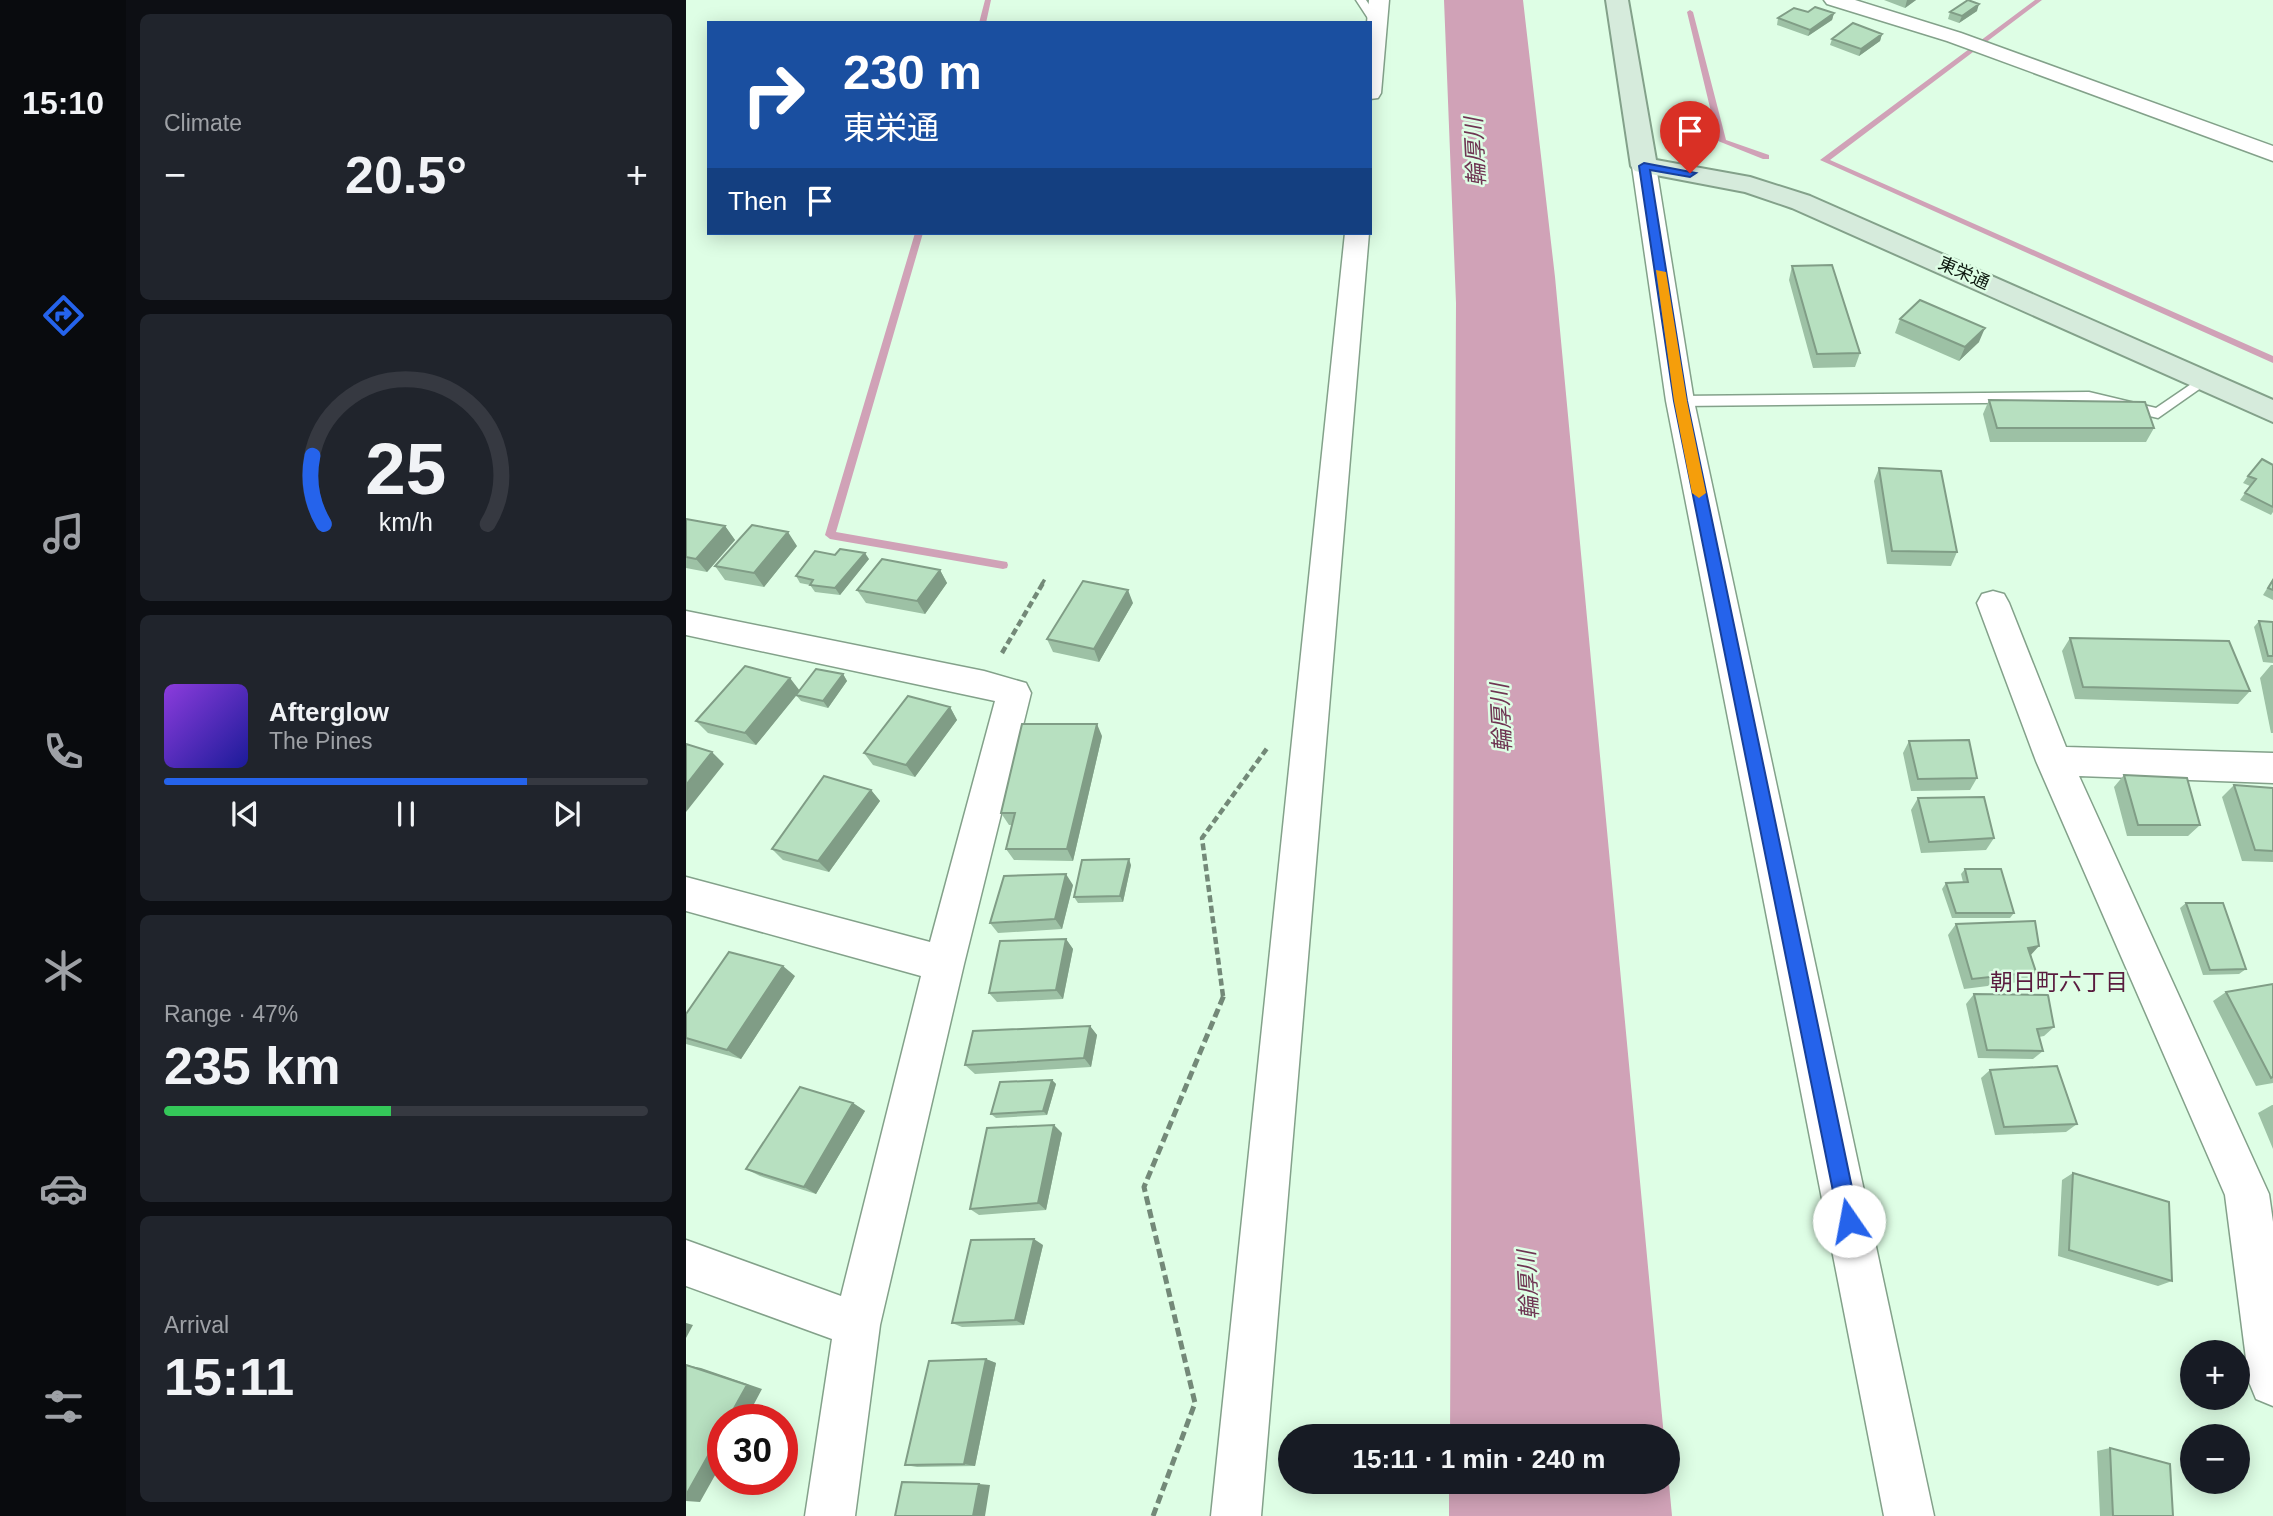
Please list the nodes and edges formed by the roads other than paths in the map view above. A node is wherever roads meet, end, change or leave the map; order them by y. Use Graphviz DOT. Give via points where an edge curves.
graph roads {
  1 [pos="1361,0"];
  2 [pos="1379,0"];
  3 [pos="1617,0"];
  4 [pos="1834,0"];
  5 [pos="1377,24"];
  6 [pos="1372,73"];
  7 [pos="2273,155"];
  8 [pos="1644,166"];
  9 [pos="1357,235"];
  10 [pos="2203,380"];
  11 [pos="1680,401"];
  12 [pos="2273,412"];
  13 [pos="1993,603"];
  14 [pos="686,623"];
  15 [pos="2054,761"];
  16 [pos="2273,768"];
  17 [pos="686,894"];
  18 [pos="944,964"];
  19 [pos="686,1263"];
  20 [pos="857,1325"];
  21 [pos="2273,1382"];
  22 [pos="830,1516"];
  23 [pos="1236,1516"];
  24 [pos="1909,1516"];
  1 -- 5 [label="lane"];
  2 -- 5 [label="street"];
  3 -- 8 [label="street"];
  4 -- 7 [label="street" via="1954,37"];
  5 -- 6 [label="street"];
  8 -- 10 [label="street, 東栄通" via="1750,185 1801,202"];
  8 -- 11 [label="street"];
  9 -- 23 [label="street"];
  10 -- 11 [label="lane" via="2158,413 2089,397"];
  10 -- 12 [label="street, 東栄通"];
  11 -- 24 [label="street"];
  13 -- 15 [label="street"];
  14 -- 18 [label="street" via="1014,693"];
  15 -- 16 [label="street"];
  15 -- 21 [label="street" via="2247,1194"];
  17 -- 18 [label="street"];
  18 -- 20 [label="street"];
  19 -- 20 [label="street"];
  20 -- 22 [label="street"];
}
